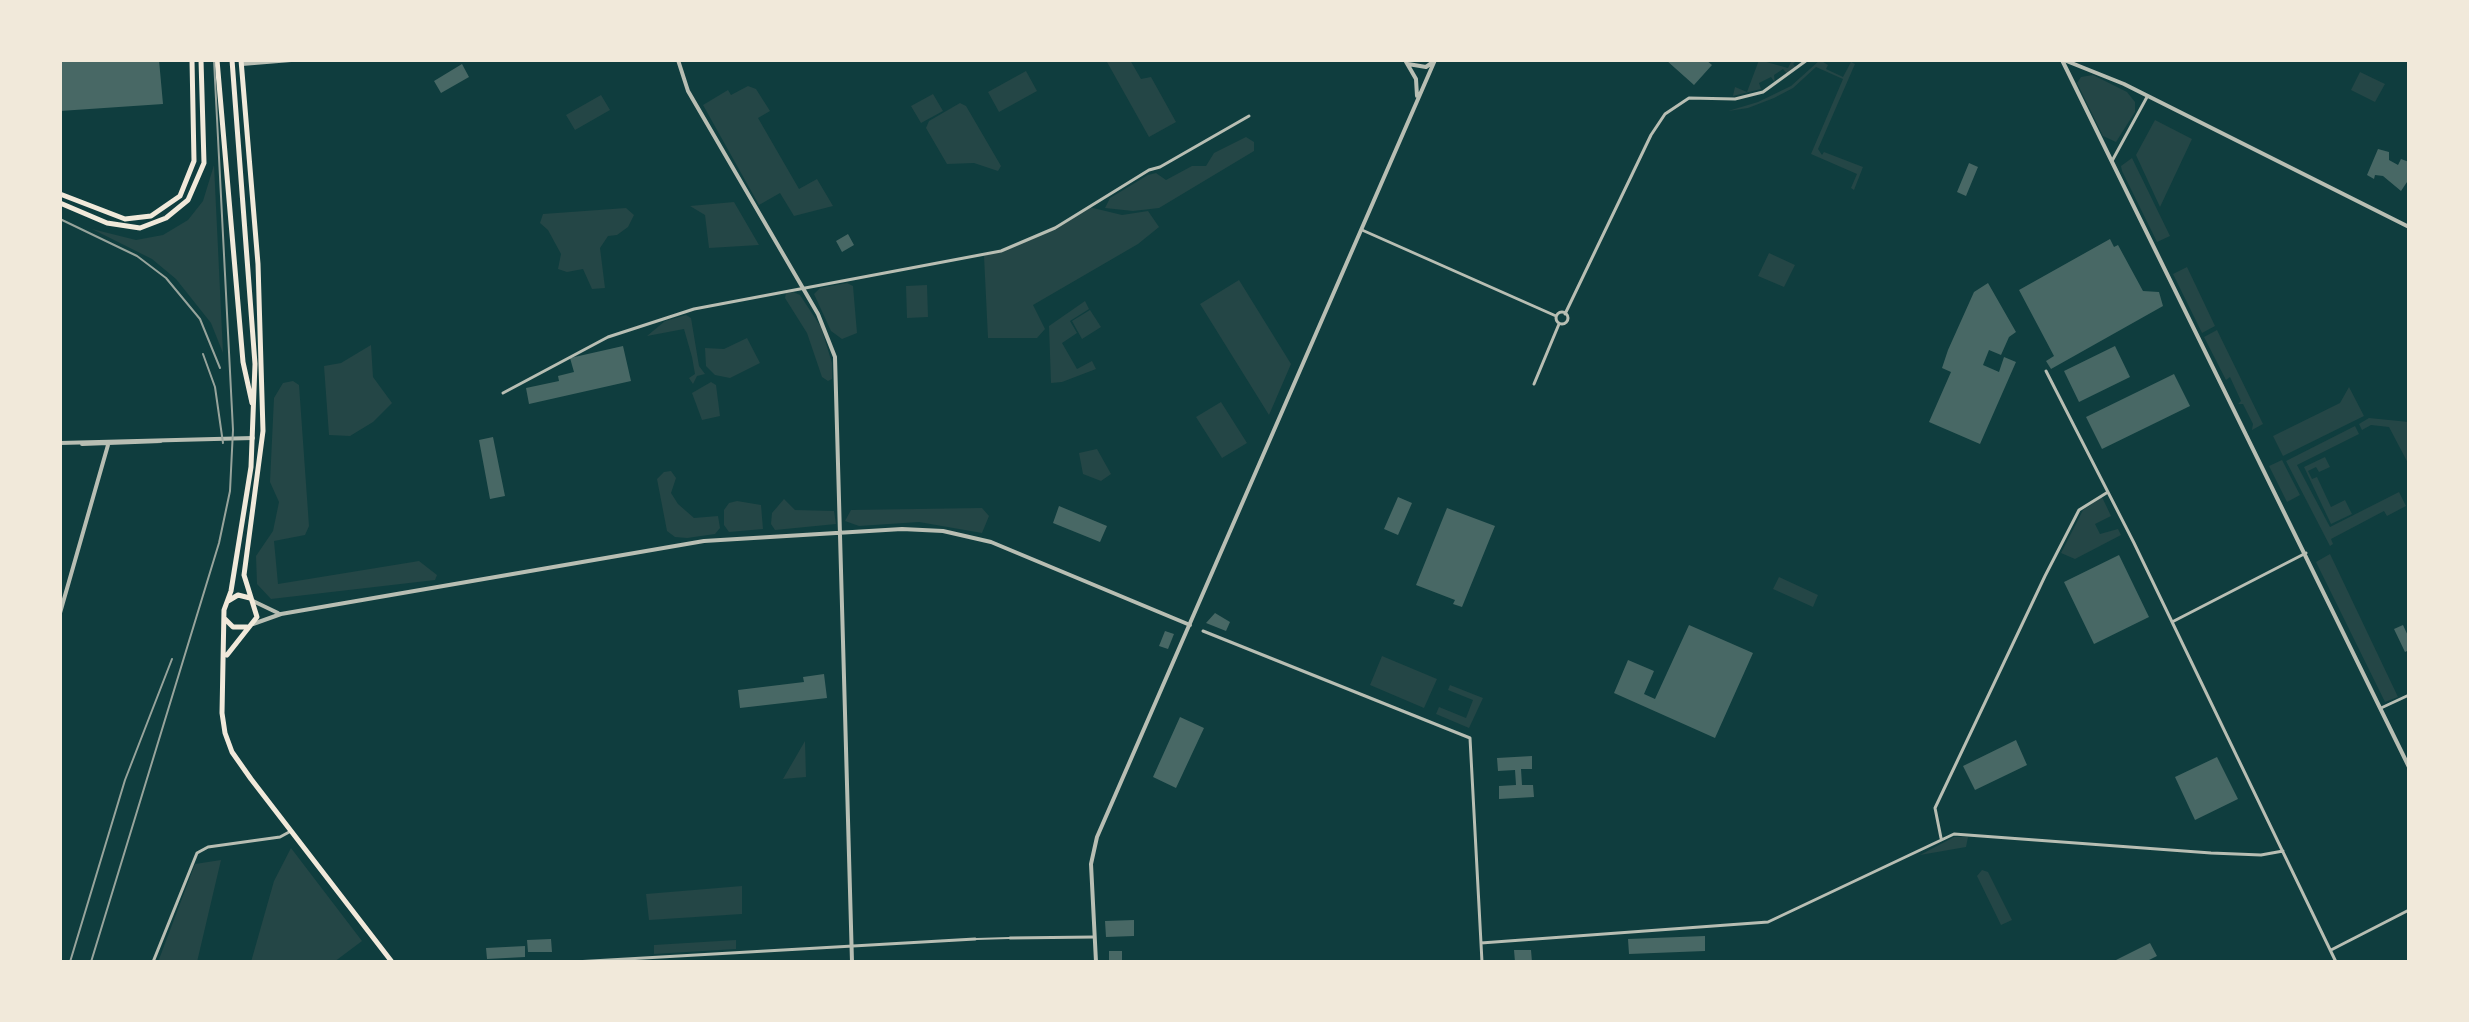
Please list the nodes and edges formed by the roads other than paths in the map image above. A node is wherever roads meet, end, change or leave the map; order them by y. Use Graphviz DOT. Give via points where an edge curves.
graph roads {
  1 [pos="192,60"];
  2 [pos="201,60"];
  3 [pos="217,60"];
  4 [pos="232,60"];
  5 [pos="291,60"];
  6 [pos="678,60"];
  7 [pos="1435,60"];
  8 [pos="1807,60"];
  9 [pos="2063,60"];
  10 [pos="241,62"];
  11 [pos="1406,62"];
  12 [pos="2147,97"];
  13 [pos="1417,99"];
  14 [pos="1249,116"];
  15 [pos="2111,163"];
  16 [pos="60,194"];
  17 [pos="60,203"];
  18 [pos="2409,227"];
  19 [pos="1360,229"];
  20 [pos="803,289"];
  21 [pos="1565,314"];
  22 [pos="1556,316"];
  23 [pos="1559,324"];
  24 [pos="2046,371"];
  25 [pos="1534,384"];
  26 [pos="503,393"];
  27 [pos="254,416"];
  28 [pos="253,438"];
  29 [pos="175,439"];
  30 [pos="60,443"];
  31 [pos="72,443"];
  32 [pos="108,445"];
  33 [pos="2108,492"];
  34 [pos="842,532"];
  35 [pos="2306,553"];
  36 [pos="252,600"];
  37 [pos="227,602"];
  38 [pos="60,613"];
  39 [pos="281,614"];
  40 [pos="225,618"];
  41 [pos="2172,622"];
  42 [pos="251,625"];
  43 [pos="1190,625"];
  44 [pos="1203,631"];
  45 [pos="226,658"];
  46 [pos="2409,695"];
  47 [pos="2381,708"];
  48 [pos="2409,767"];
  49 [pos="291,831"];
  50 [pos="1941,838"];
  51 [pos="2283,851"];
  52 [pos="2409,910"];
  53 [pos="1094,937"];
  54 [pos="1010,938"];
  55 [pos="975,939"];
  56 [pos="1481,943"];
  57 [pos="852,945"];
  58 [pos="2331,950"];
  59 [pos="153,962"];
  60 [pos="392,962"];
  61 [pos="574,962"];
  62 [pos="852,962"];
  63 [pos="1096,962"];
  64 [pos="1482,962"];
  65 [pos="2336,962"];
  1 -- 16 [label="main road" via="194,161 180,196 151,216 125,219"];
  2 -- 17 [label="main road" via="204,163 188,200 166,218 140,228 107,223"];
  3 -- 27 [label="main road" via="243,362"];
  4 -- 27 [label="main road" via="249,265"];
  5 -- 10 [label="street"];
  6 -- 20 [label="street" via="688,91"];
  7 -- 11 [label="street" via="1426,67"];
  7 -- 13 [label="street"];
  8 -- 21 [label="street" via="1763,92 1735,99 1689,98 1665,114"];
  9 -- 12 [label="street"];
  9 -- 15 [label="street"];
  10 -- 36 [label="main road" via="264,364 262,447 244,575"];
  11 -- 13 [label="street" via="1417,82"];
  12 -- 15 [label="street"];
  12 -- 18 [label="street"];
  13 -- 19 [label="street"];
  14 -- 20 [label="street" via="1012,247"];
  15 -- 35 [label="street"];
  19 -- 22 [label="street"];
  19 -- 43 [label="street"];
  20 -- 26 [label="street" via="694,309 636,327 566,356"];
  20 -- 34 [label="street" via="827,330 835,357"];
  21 -- 22 [label="street"];
  21 -- 23 [label="street" via="1567,321"];
  22 -- 23 [label="street"];
  23 -- 25 [label="street"];
  24 -- 33 [label="street"];
  27 -- 28 [label="main road"];
  28 -- 29 [label="street"];
  28 -- 37 [label="main road"];
  29 -- 31 [label="street"];
  29 -- 32 [label="street"];
  30 -- 31 [label="street"];
  31 -- 32 [label="street"];
  32 -- 38 [label="street"];
  33 -- 41 [label="street"];
  33 -- 50 [label="street" via="2079,510 2033,600 1935,808"];
  34 -- 39 [label="street" via="704,541"];
  34 -- 43 [label="street" via="943,531 991,542"];
  34 -- 57 [label="street"];
  35 -- 41 [label="street"];
  35 -- 47 [label="street"];
  36 -- 37 [label="main road" via="238,595"];
  36 -- 39 [label="street"];
  36 -- 42 [label="main road" via="257,612"];
  37 -- 40 [label="main road"];
  39 -- 42 [label="street"];
  40 -- 42 [label="main road" via="233,627"];
  40 -- 45 [label="main road"];
  41 -- 51 [label="street"];
  42 -- 45 [label="main road"];
  43 -- 53 [label="street" via="1097,837 1091,864"];
  44 -- 56 [label="street" via="1470,738"];
  45 -- 49 [label="main road" via="222,713 232,752"];
  46 -- 47 [label="street"];
  47 -- 48 [label="street"];
  49 -- 59 [label="street" via="197,853"];
  49 -- 60 [label="main road"];
  50 -- 51 [label="street" via="1962,833 2211,853"];
  50 -- 56 [label="street" via="1768,922"];
  51 -- 58 [label="street"];
  52 -- 58 [label="street"];
  53 -- 54 [label="street"];
  53 -- 63 [label="street"];
  54 -- 55 [label="street"];
  55 -- 57 [label="street"];
  56 -- 64 [label="street"];
  57 -- 61 [label="street"];
  57 -- 62 [label="street"];
  58 -- 65 [label="street"];
}
